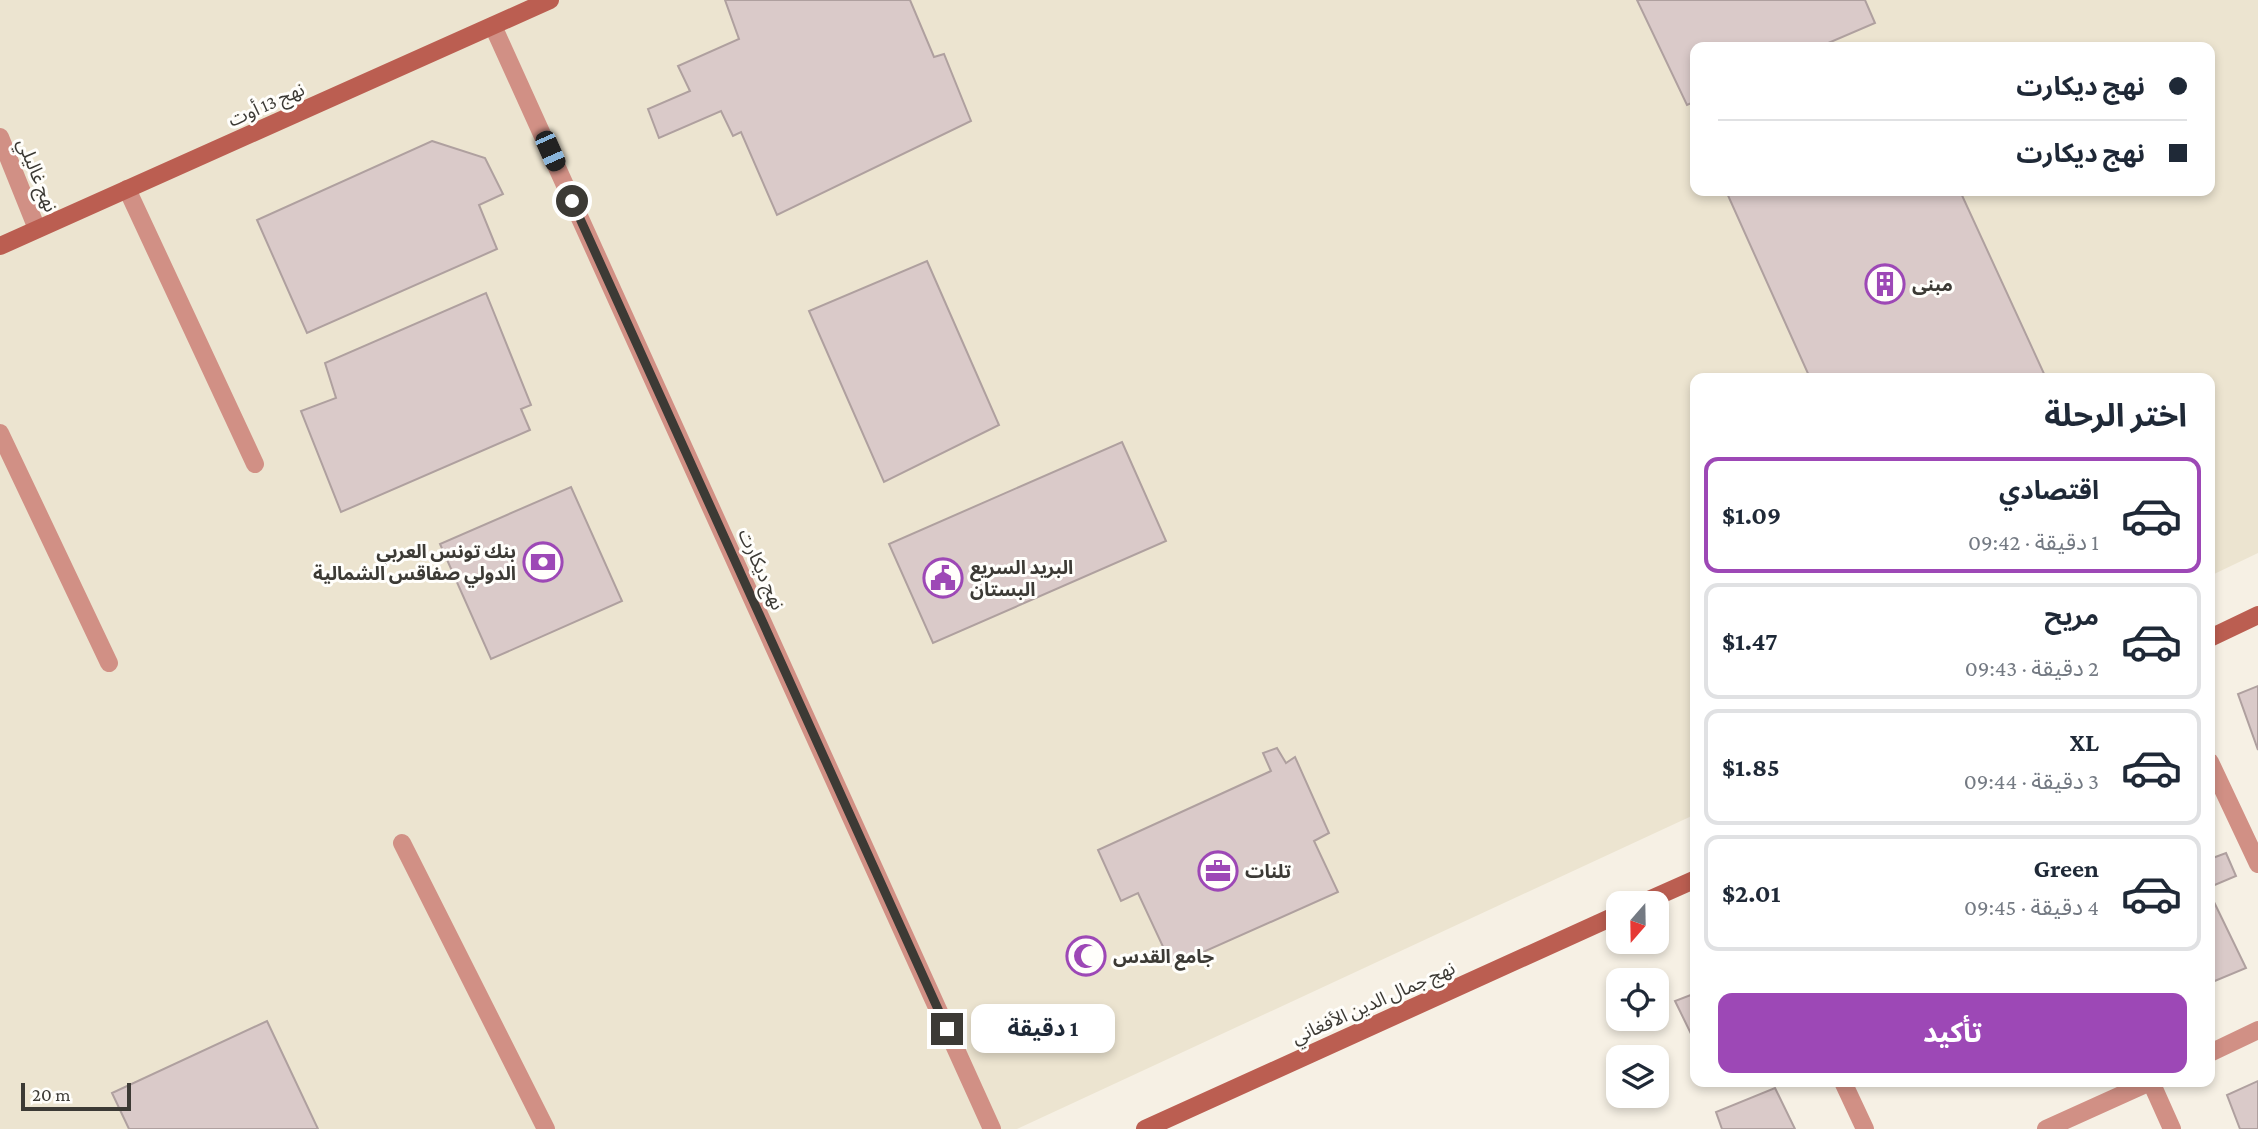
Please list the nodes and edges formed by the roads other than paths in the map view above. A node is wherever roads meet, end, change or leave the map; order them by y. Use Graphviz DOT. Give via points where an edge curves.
graph roads {
  1 [pos="550,0"];
  2 [pos="493,26"];
  3 [pos="0,137"];
  4 [pos="127,189"];
  5 [pos="37,229"];
  6 [pos="0,246"];
  7 [pos="0,433"];
  8 [pos="255,464"];
  9 [pos="2258,615"];
  10 [pos="2215,636"];
  11 [pos="109,663"];
  12 [pos="2215,773"];
  13 [pos="402,843"];
  14 [pos="2258,864"];
  15 [pos="1690,881"];
  16 [pos="1668,891"];
  17 [pos="1606,920"];
  18 [pos="2258,1030"];
  19 [pos="2215,1051"];
  20 [pos="1845,1087"];
  21 [pos="2140,1087"];
  22 [pos="2153,1087"];
  23 [pos="546,1129"];
  24 [pos="992,1129"];
  25 [pos="1145,1129"];
  26 [pos="1865,1129"];
  27 [pos="2046,1129"];
  28 [pos="2172,1129"];
  1 -- 2 [label="main road, نهج 13 أوت"];
  2 -- 4 [label="main road, نهج 13 أوت"];
  2 -- 24 [label="street, نهج ديكارت"];
  3 -- 5 [label="street, نهج غاليلي"];
  4 -- 5 [label="main road, نهج 13 أوت"];
  4 -- 8 [label="street"];
  5 -- 6 [label="main road, نهج 13 أوت"];
  7 -- 11 [label="street"];
  9 -- 10 [label="main road"];
  12 -- 14 [label="street"];
  13 -- 23 [label="street"];
  15 -- 16 [label="main road"];
  17 -- 25 [label="main road, نهج جمال الدين الأفغاني"];
  18 -- 19 [label="street"];
  20 -- 26 [label="street"];
  21 -- 27 [label="street"];
  22 -- 28 [label="street"];
}
